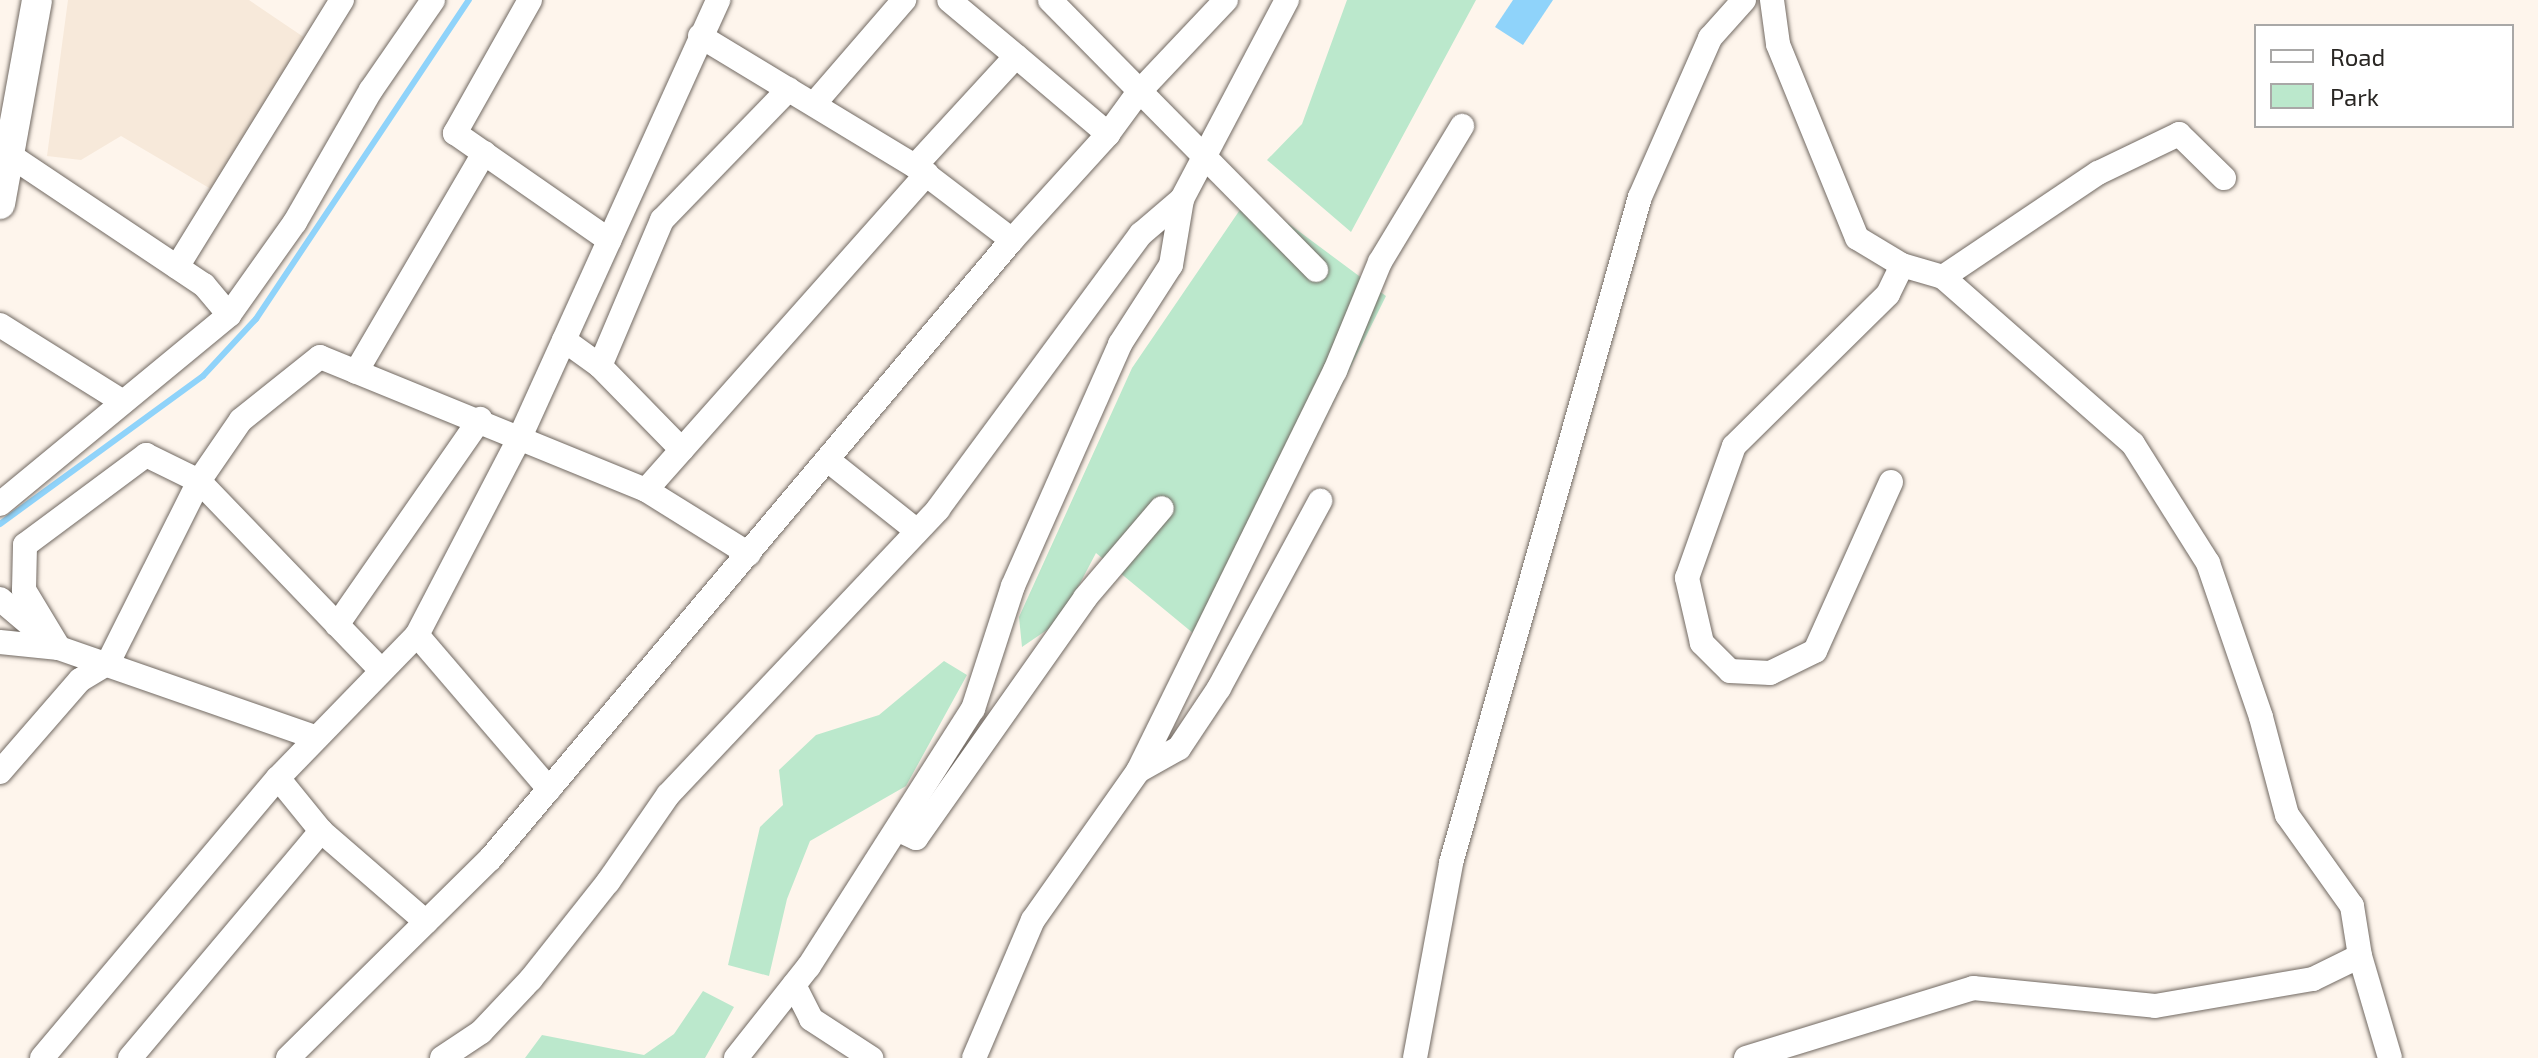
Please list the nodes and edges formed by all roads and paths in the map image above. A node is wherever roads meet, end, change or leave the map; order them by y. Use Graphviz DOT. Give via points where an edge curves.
graph roads {
  1 [pos="37,0"];
  2 [pos="342,0"];
  3 [pos="530,0"];
  4 [pos="718,0"];
  5 [pos="904,0"];
  6 [pos="949,0"];
  7 [pos="1050,0"];
  8 [pos="1226,0"];
  9 [pos="1287,0"];
  10 [pos="1744,0"];
  11 [pos="1772,0"];
  12 [pos="425,4"];
  13 [pos="700,36"];
  14 [pos="1016,56"];
  15 [pos="789,89"];
  16 [pos="1138,93"];
  17 [pos="814,104"];
  18 [pos="1462,126"];
  19 [pos="1108,134"];
  20 [pos="484,153"];
  21 [pos="8,154"];
  22 [pos="1205,157"];
  23 [pos="921,170"];
  24 [pos="2224,178"];
  25 [pos="628,197"];
  26 [pos="1182,199"];
  27 [pos="0,204"];
  28 [pos="662,220"];
  29 [pos="609,240"];
  30 [pos="1012,240"];
  31 [pos="1902,265"];
  32 [pos="177,267"];
  33 [pos="1316,270"];
  34 [pos="1943,277"];
  35 [pos="229,315"];
  36 [pos="0,325"];
  37 [pos="564,340"];
  38 [pos="600,366"];
  39 [pos="356,372"];
  40 [pos="123,402"];
  41 [pos="480,419"];
  42 [pos="520,437"];
  43 [pos="682,450"];
  44 [pos="829,461"];
  45 [pos="199,481"];
  46 [pos="1891,482"];
  47 [pos="646,490"];
  48 [pos="1320,501"];
  49 [pos="0,504"];
  50 [pos="1162,508"];
  51 [pos="917,531"];
  52 [pos="749,554"];
  53 [pos="0,599"];
  54 [pos="337,625"];
  55 [pos="417,635"];
  56 [pos="0,642"];
  57 [pos="59,648"];
  58 [pos="108,663"];
  59 [pos="380,669"];
  60 [pos="315,737"];
  61 [pos="1138,771"];
  62 [pos="0,772"];
  63 [pos="278,778"];
  64 [pos="549,789"];
  65 [pos="899,830"];
  66 [pos="321,831"];
  67 [pos="426,922"];
  68 [pos="2360,956"];
  69 [pos="794,985"];
  70 [pos="42,1058"];
  71 [pos="130,1058"];
  72 [pos="288,1058"];
  73 [pos="442,1058"];
  74 [pos="736,1058"];
  75 [pos="871,1058"];
  76 [pos="974,1058"];
  77 [pos="1415,1058"];
  78 [pos="1746,1058"];
  79 [pos="2390,1058"];
  1 -- 21 [label="main road"];
  2 -- 32 [label="street"];
  3 -- 20 [label="street" via="455,133"];
  4 -- 13 [label="street"];
  5 -- 17 [label="street"];
  6 -- 14 [label="street"];
  7 -- 16 [label="street"];
  8 -- 16 [label="street"];
  9 -- 22 [label="street"];
  10 -- 77 [label="street" via="1710,38 1640,197 1451,863"];
  11 -- 31 [label="street" via="1778,44 1857,238"];
  12 -- 35 [label="street" via="295,222"];
  13 -- 15 [label="street"];
  13 -- 25 [label="street"];
  14 -- 19 [label="street"];
  14 -- 23 [label="street"];
  15 -- 17 [label="street"];
  15 -- 28 [label="street"];
  16 -- 19 [label="street"];
  16 -- 22 [label="street"];
  17 -- 23 [label="street"];
  18 -- 61 [label="street" via="1380,262 1335,371"];
  19 -- 30 [label="street"];
  20 -- 29 [label="street"];
  20 -- 39 [label="street"];
  21 -- 27 [label="main road"];
  21 -- 32 [label="street"];
  22 -- 26 [label="street"];
  22 -- 33 [label="street"];
  23 -- 30 [label="street"];
  23 -- 43 [label="street"];
  24 -- 34 [label="street" via="2179,134 2098,173"];
  25 -- 28 [label="street"];
  25 -- 29 [label="street"];
  26 -- 51 [label="street" via="1141,234"];
  26 -- 65 [label="street" via="1171,265 1120,344 1013,586 973,709"];
  28 -- 38 [label="street"];
  29 -- 37 [label="street"];
  30 -- 44 [label="street"];
  31 -- 34 [label="street"];
  31 -- 46 [label="street" via="1888,294 1734,446 1687,578 1702,643 1730,671 1770,673 1815,651"];
  32 -- 35 [label="street" via="204,285"];
  34 -- 68 [label="street" via="2133,444 2208,563 2261,717 2287,815 2352,906"];
  35 -- 40 [label="street"];
  36 -- 40 [label="street"];
  37 -- 38 [label="street"];
  37 -- 42 [label="street"];
  38 -- 43 [label="street"];
  39 -- 41 [label="street"];
  39 -- 45 [label="street" via="320,357 241,420"];
  40 -- 49 [label="street"];
  41 -- 42 [label="street"];
  41 -- 54 [label="street"];
  42 -- 47 [label="street"];
  42 -- 55 [label="street"];
  43 -- 47 [label="street"];
  44 -- 51 [label="street"];
  44 -- 52 [label="street"];
  45 -- 54 [label="street"];
  45 -- 57 [label="street" via="146,455 25,545 24,590"];
  45 -- 58 [label="street"];
  47 -- 52 [label="street"];
  48 -- 61 [label="street" via="1219,688 1179,748"];
  50 -- 65 [label="street" via="1085,598 916,838"];
  51 -- 73 [label="street" via="668,795 531,979 481,1032"];
  52 -- 64 [label="street"];
  53 -- 57 [label="street"];
  54 -- 59 [label="street"];
  55 -- 59 [label="street"];
  55 -- 64 [label="street"];
  56 -- 57 [label="street"];
  57 -- 58 [label="street"];
  58 -- 60 [label="street"];
  58 -- 62 [label="street" via="80,680"];
  59 -- 60 [label="street"];
  60 -- 63 [label="street"];
  61 -- 76 [label="street" via="1033,920"];
  63 -- 66 [label="street"];
  63 -- 70 [label="street"];
  64 -- 67 [label="street" via="490,859"];
  65 -- 69 [label="street"];
  66 -- 67 [label="street"];
  66 -- 71 [label="street"];
  67 -- 72 [label="street"];
  68 -- 78 [label="street" via="2313,979 2155,1006 1973,988"];
  68 -- 79 [label="street"];
  69 -- 74 [label="street"];
  69 -- 75 [label="street" via="811,1019"];
}
